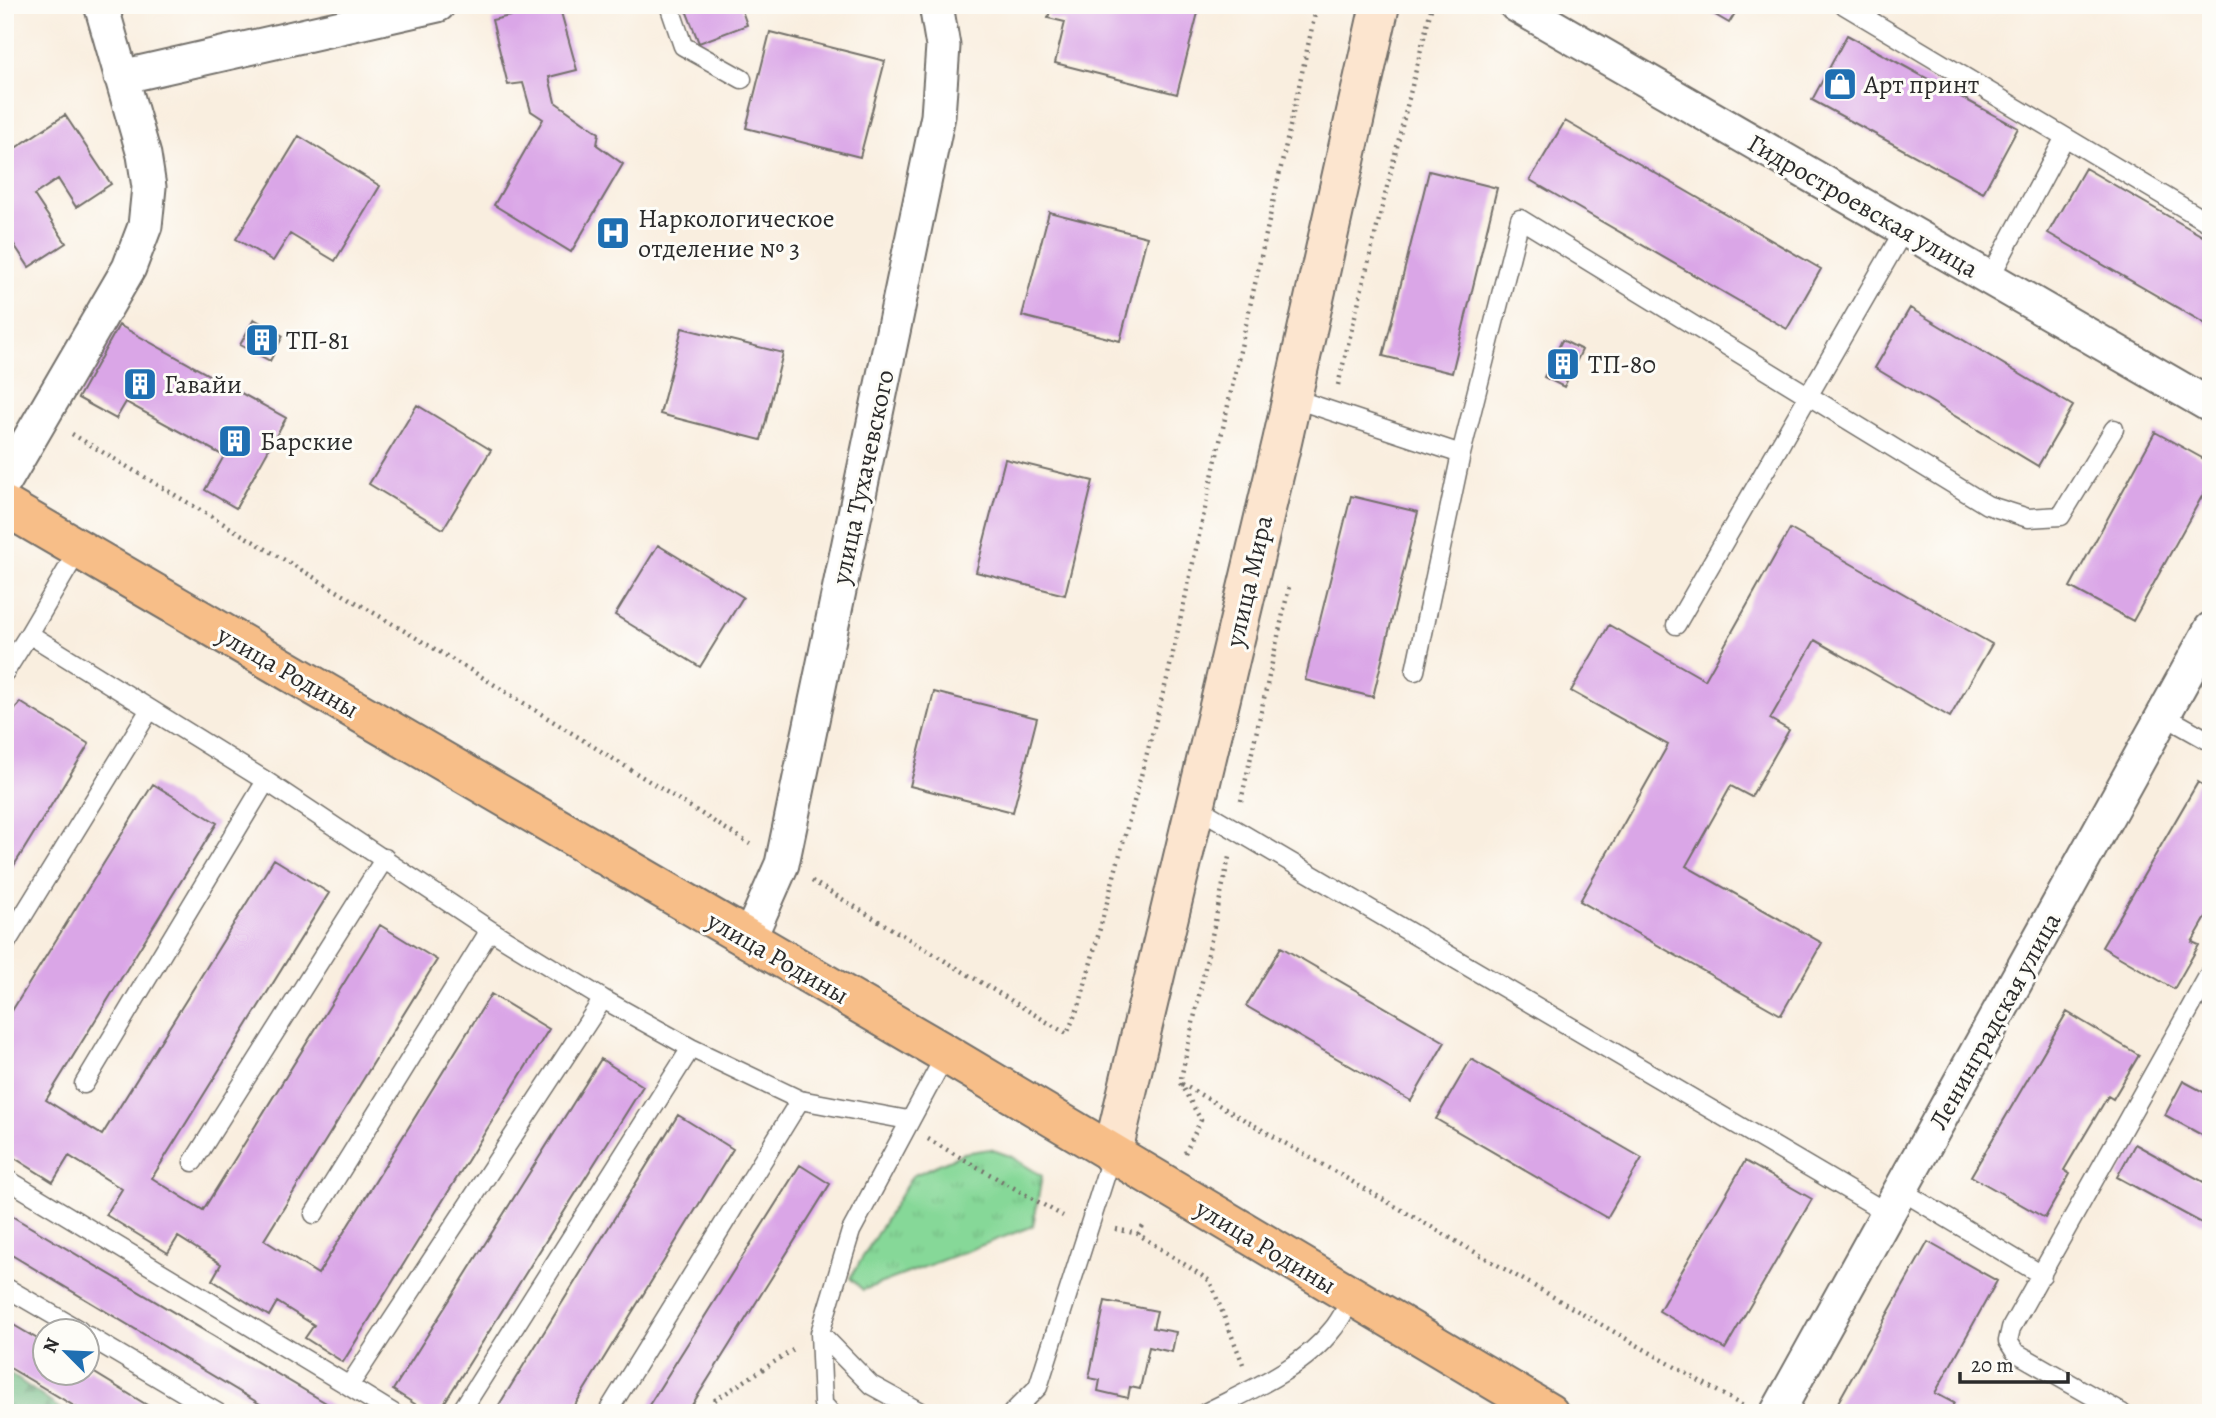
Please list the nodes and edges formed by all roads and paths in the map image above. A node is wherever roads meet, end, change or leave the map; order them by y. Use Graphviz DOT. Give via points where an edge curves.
graph roads {
  1 [pos="101,5"];
  2 [pos="438,5"];
  3 [pos="668,5"];
  4 [pos="936,5"];
  5 [pos="1317,5"];
  6 [pos="1380,5"];
  7 [pos="1432,5"];
  8 [pos="1516,5"];
  9 [pos="1844,5"];
  10 [pos="121,77"];
  11 [pos="742,79"];
  12 [pos="2065,138"];
  13 [pos="2211,224"];
  14 [pos="1904,230"];
  15 [pos="1989,279"];
  16 [pos="1810,397"];
  17 [pos="1292,398"];
  18 [pos="2211,406"];
  19 [pos="1331,411"];
  20 [pos="43,416"];
  21 [pos="2113,429"];
  22 [pos="1461,454"];
  23 [pos="5,481"];
  24 [pos="5,506"];
  25 [pos="79,550"];
  26 [pos="1293,573"];
  27 [pos="1676,625"];
  28 [pos="2211,629"];
  29 [pos="29,634"];
  30 [pos="1415,671"];
  31 [pos="5,672"];
  32 [pos="149,711"];
  33 [pos="2163,715"];
  34 [pos="2211,742"];
  35 [pos="267,782"];
  36 [pos="1195,806"];
  37 [pos="1235,827"];
  38 [pos="385,858"];
  39 [pos="782,864"];
  40 [pos="490,930"];
  41 [pos="748,941"];
  42 [pos="5,945"];
  43 [pos="2211,971"];
  44 [pos="603,999"];
  45 [pos="691,1048"];
  46 [pos="946,1054"];
  47 [pos="1180,1083"];
  48 [pos="84,1084"];
  49 [pos="800,1100"];
  50 [pos="908,1120"];
  51 [pos="1112,1155"];
  52 [pos="1182,1158"];
  53 [pos="193,1161"];
  54 [pos="5,1178"];
  55 [pos="1895,1202"];
  56 [pos="314,1214"];
  57 [pos="1145,1223"];
  58 [pos="1138,1234"];
  59 [pos="2042,1275"];
  60 [pos="5,1287"];
  61 [pos="1352,1298"];
  62 [pos="54,1316"];
  63 [pos="820,1333"];
  64 [pos="102,1344"];
  65 [pos="349,1386"];
  66 [pos="218,1413"];
  67 [pos="393,1413"];
  68 [pos="460,1413"];
  69 [pos="607,1413"];
  70 [pos="709,1413"];
  71 [pos="831,1413"];
  72 [pos="922,1413"];
  73 [pos="1012,1413"];
  74 [pos="1205,1413"];
  75 [pos="1549,1413"];
  76 [pos="1755,1413"];
  77 [pos="1777,1413"];
  78 [pos="2122,1413"];
  1 -- 10 [label="street"];
  2 -- 10 [label="street"];
  3 -- 11 [label="lane" via="683,46"];
  4 -- 39 [label="street, улица Тухачевского" via="943,46 938,116"];
  5 -- 39 [label="path" via="1168,675 1080,1003 1067,1034"];
  6 -- 17 [label="main road, улица Мира"];
  7 -- 19 [label="path"];
  8 -- 14 [label="street, Гидростроевская улица"];
  9 -- 12 [label="lane"];
  10 -- 20 [label="street" via="144,155 149,187 145,226 129,268"];
  12 -- 13 [label="lane"];
  12 -- 15 [label="lane"];
  14 -- 15 [label="street, Гидростроевская улица"];
  14 -- 16 [label="lane"];
  15 -- 18 [label="street, Гидростроевская улица"];
  16 -- 21 [label="lane" via="1987,505 2028,518 2061,516"];
  16 -- 22 [label="lane" via="1520,219"];
  16 -- 27 [label="lane"];
  17 -- 19 [label="lane"];
  17 -- 36 [label="main road, улица Мира"];
  19 -- 22 [label="lane"];
  20 -- 23 [label="street"];
  20 -- 39 [label="path" via="478,674"];
  22 -- 30 [label="lane"];
  24 -- 25 [label="main road, улица Родины"];
  25 -- 29 [label="lane"];
  25 -- 41 [label="main road, улица Родины"];
  26 -- 37 [label="path"];
  28 -- 33 [label="street, Ленинградская улица"];
  29 -- 31 [label="lane"];
  29 -- 32 [label="lane"];
  32 -- 35 [label="lane"];
  32 -- 42 [label="lane"];
  33 -- 34 [label="lane"];
  33 -- 55 [label="street, Ленинградская улица"];
  35 -- 38 [label="lane"];
  35 -- 48 [label="lane"];
  36 -- 37 [label="lane"];
  36 -- 51 [label="main road, улица Мира"];
  37 -- 47 [label="path"];
  37 -- 55 [label="lane"];
  38 -- 40 [label="lane"];
  38 -- 53 [label="lane"];
  39 -- 41 [label="street, улица Тухачевского"];
  40 -- 44 [label="lane"];
  40 -- 56 [label="lane"];
  41 -- 46 [label="main road, улица Родины"];
  43 -- 59 [label="lane"];
  44 -- 45 [label="lane"];
  44 -- 65 [label="lane"];
  45 -- 49 [label="lane"];
  45 -- 68 [label="lane"];
  46 -- 50 [label="lane"];
  46 -- 51 [label="main road, улица Родины"];
  47 -- 52 [label="path" via="1201,1120"];
  47 -- 76 [label="path"];
  49 -- 50 [label="lane"];
  49 -- 69 [label="lane"];
  50 -- 63 [label="lane" via="851,1231"];
  51 -- 61 [label="main road, улица Родины"];
  51 -- 73 [label="lane" via="1038,1387"];
  54 -- 65 [label="lane"];
  55 -- 59 [label="lane"];
  55 -- 77 [label="street, Ленинградская улица"];
  57 -- 58 [label="path"];
  59 -- 78 [label="lane" via="2008,1341 2015,1352"];
  60 -- 62 [label="lane"];
  61 -- 74 [label="lane" via="1332,1331 1305,1355 1259,1386"];
  61 -- 75 [label="main road, улица Родины"];
  63 -- 70 [label="path" via="715,1400"];
  63 -- 71 [label="lane" via="822,1404"];
  63 -- 72 [label="lane" via="871,1385"];
  64 -- 66 [label="lane"];
  65 -- 67 [label="lane"];
}
